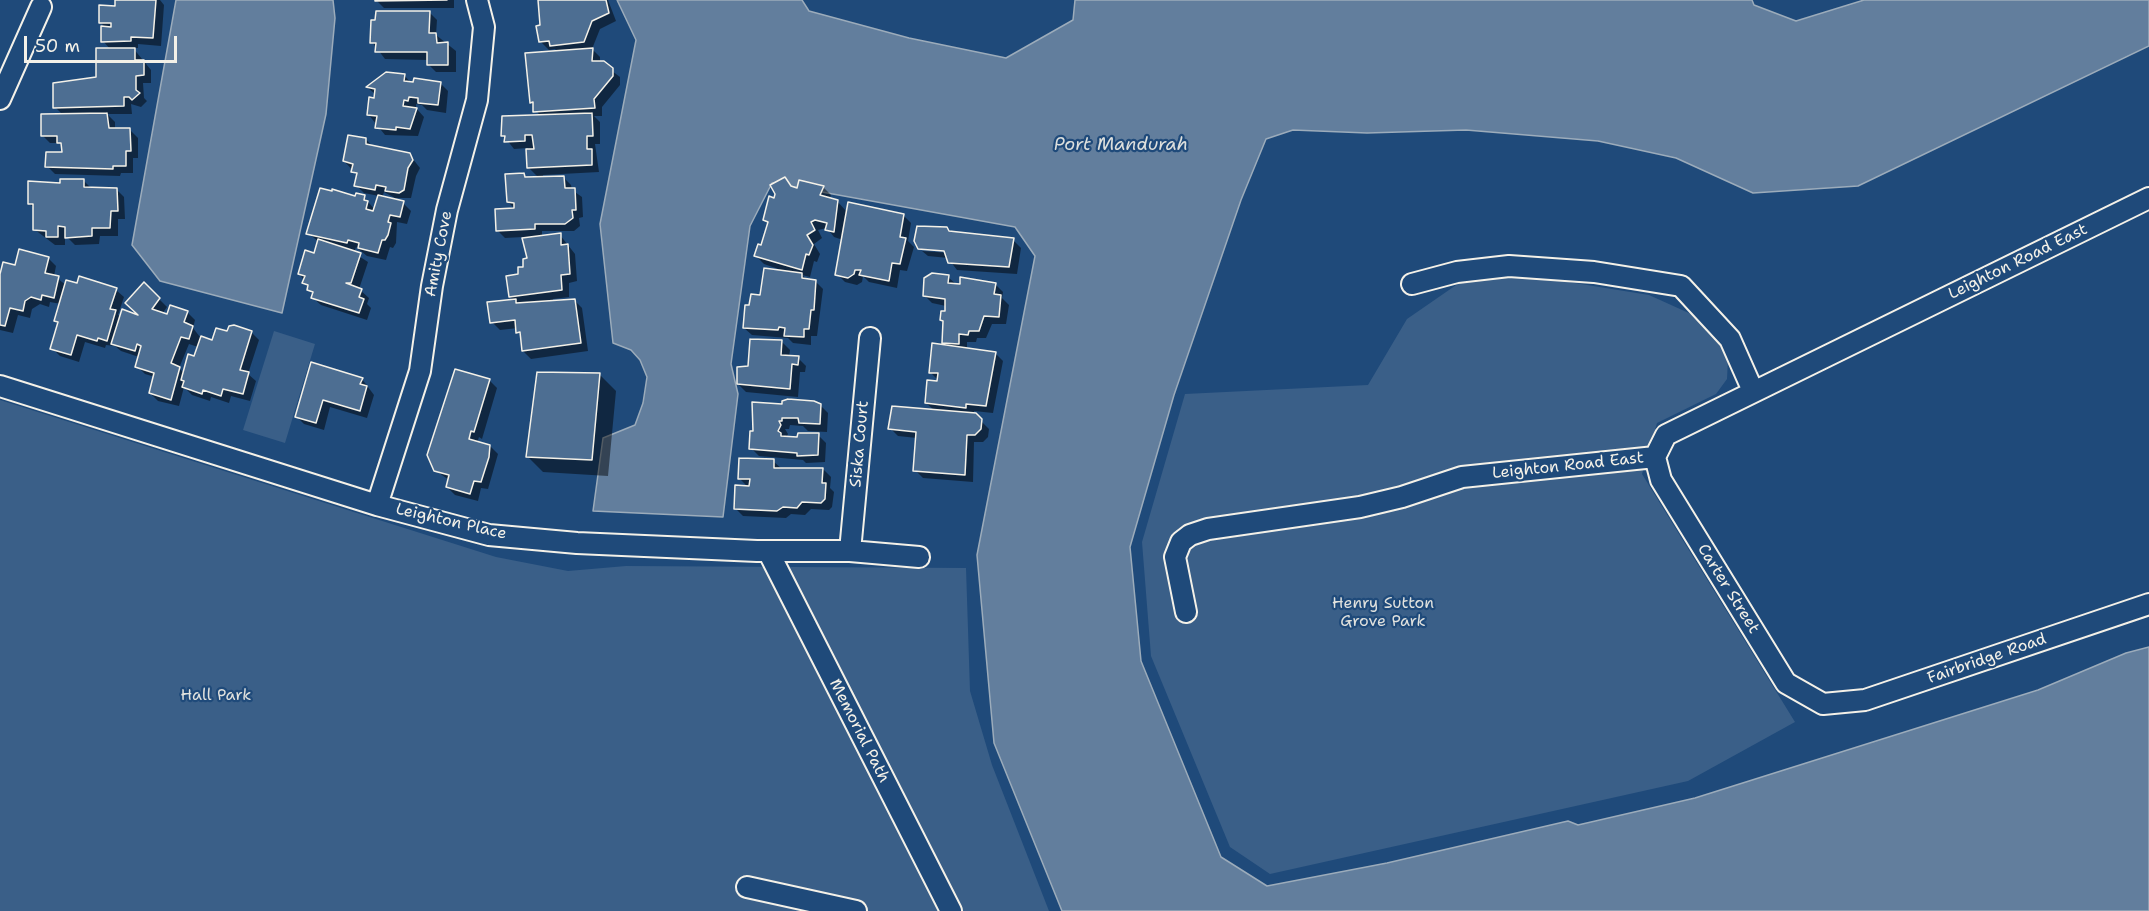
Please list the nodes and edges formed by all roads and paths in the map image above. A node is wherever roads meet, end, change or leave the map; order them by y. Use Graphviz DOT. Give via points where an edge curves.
graph roads {
  1 [pos="477,0"];
  2 [pos="41,7"];
  3 [pos="0,99"];
  4 [pos="2149,198"];
  5 [pos="1412,284"];
  6 [pos="870,338"];
  7 [pos="0,386"];
  8 [pos="1753,391"];
  9 [pos="1655,457"];
  10 [pos="377,505"];
  11 [pos="850,550"];
  12 [pos="768,551"];
  13 [pos="919,556"];
  14 [pos="2149,604"];
  15 [pos="1186,612"];
  16 [pos="1823,704"];
  17 [pos="747,887"];
  18 [pos="856,911"];
  19 [pos="951,911"];
  1 -- 10 [label="street, Amity Cove" via="484,27 477,100 447,210 420,370"];
  2 -- 3 [label="street"];
  4 -- 8 [label="street, Leighton Road East"];
  5 -- 8 [label="street" via="1457,272 1509,266 1594,272 1681,286 1730,339"];
  6 -- 11 [label="street, Siska Court"];
  7 -- 10 [label="street, Leighton Place"];
  8 -- 9 [label="street, Leighton Road East" via="1665,435"];
  9 -- 15 [label="street, Leighton Road East" via="1462,477 1360,507 1199,532 1181,542 1175,557"];
  9 -- 16 [label="street, Carter Street" via="1661,480 1786,683"];
  10 -- 12 [label="street, Leighton Place" via="489,535"];
  11 -- 12 [label="street, Leighton Place"];
  11 -- 13 [label="street, Leighton Place"];
  12 -- 19 [label="street, Memorial Path"];
  14 -- 16 [label="street, Fairbridge Road" via="1865,700"];
  17 -- 18 [label="street"];
}
